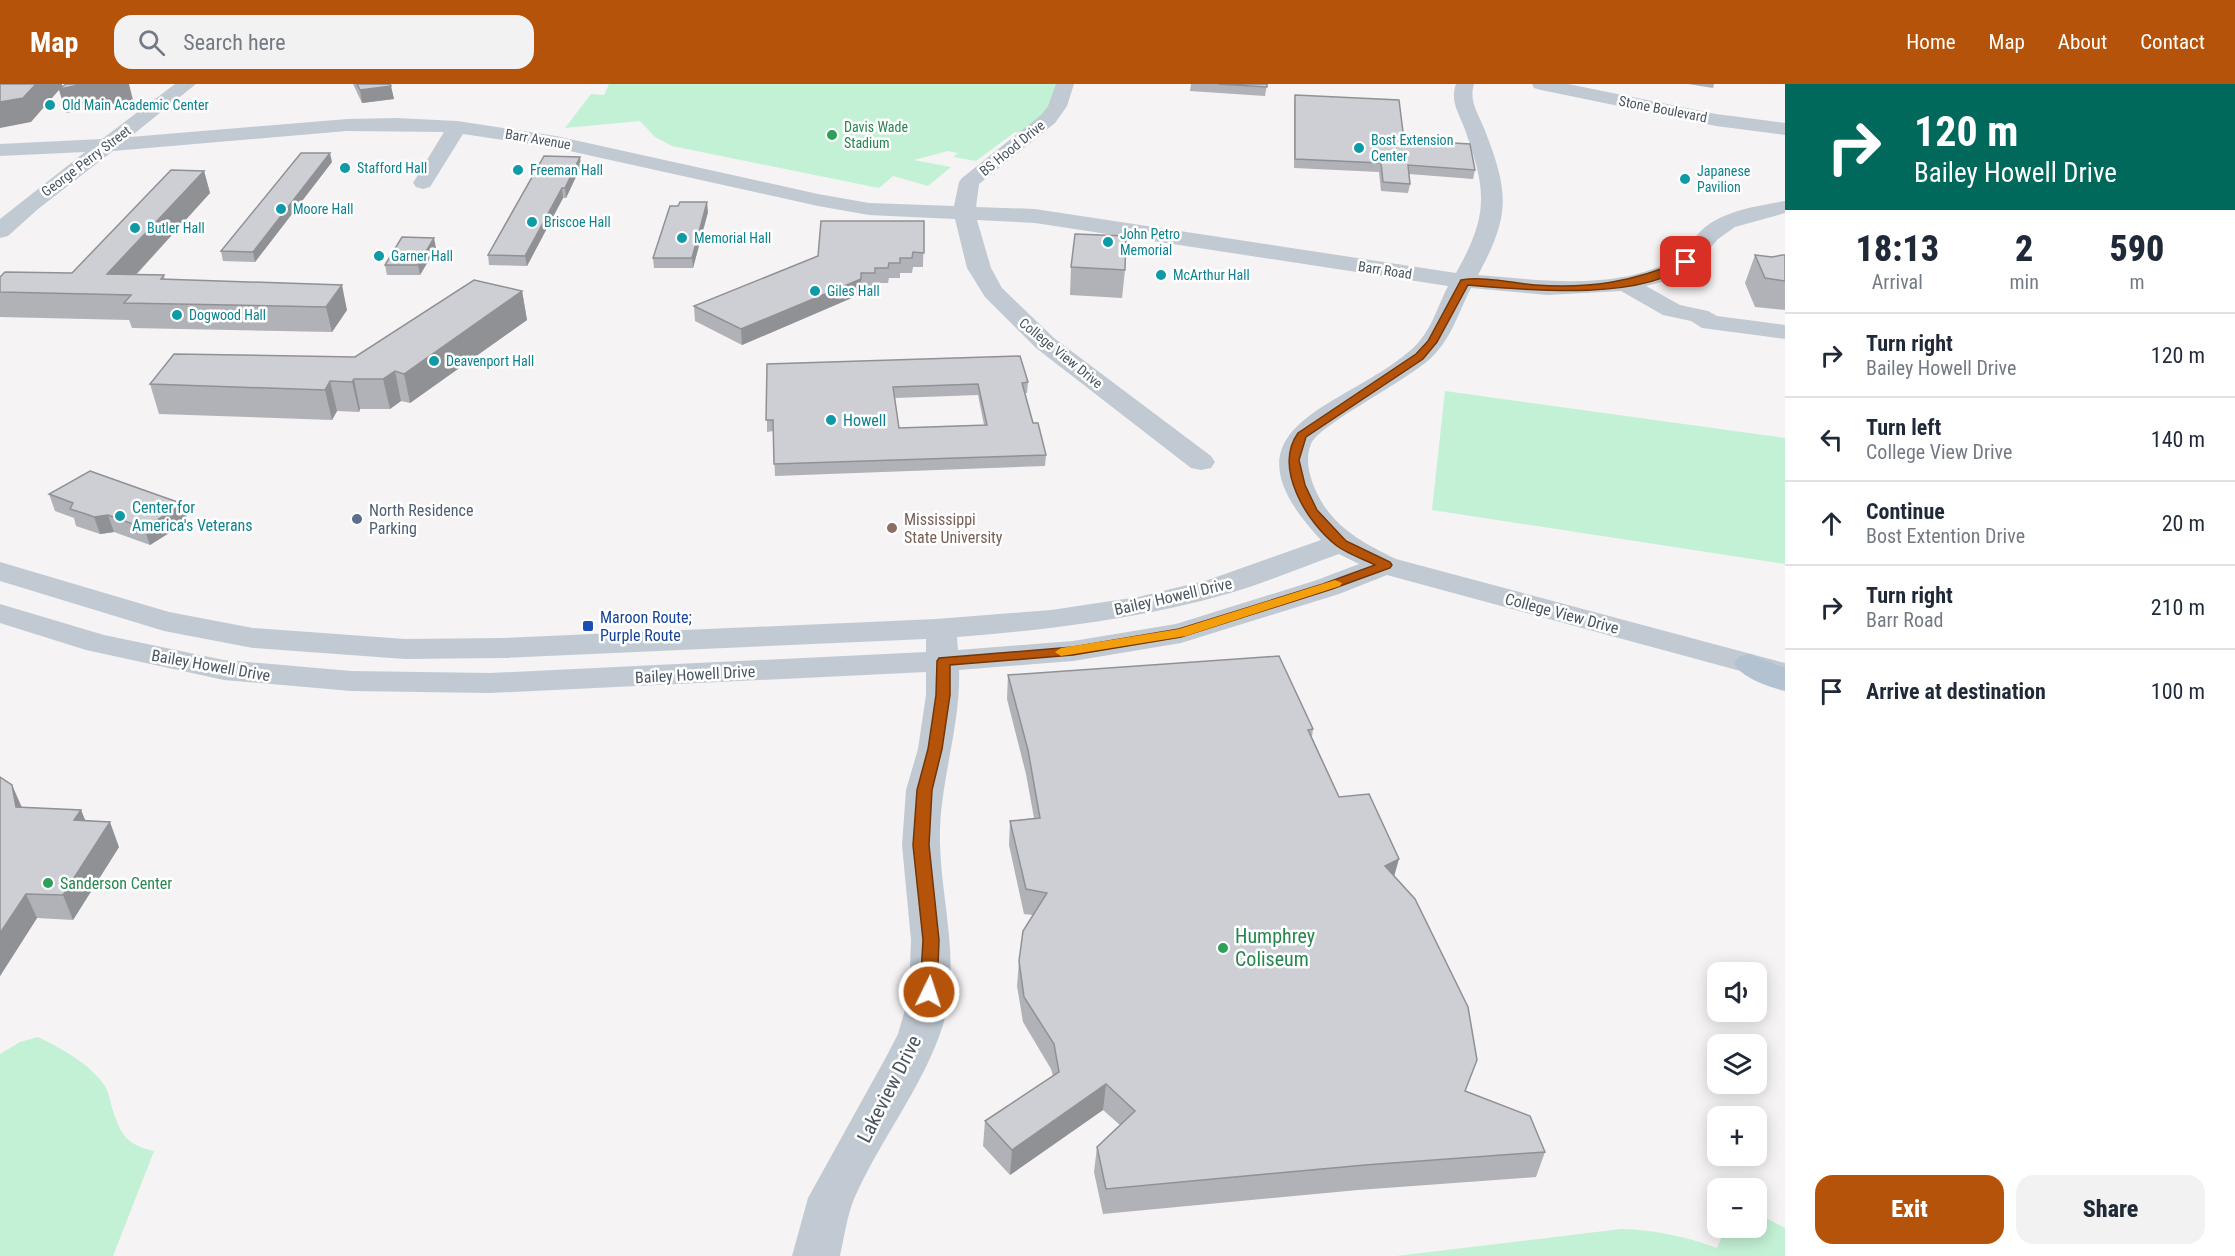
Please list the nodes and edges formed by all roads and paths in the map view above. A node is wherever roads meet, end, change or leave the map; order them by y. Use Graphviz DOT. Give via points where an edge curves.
graph roads {
  1 [pos="1065,84"];
  2 [pos="1465,84"];
  3 [pos="1541,84"];
  4 [pos="153,87"];
  5 [pos="180,89"];
  6 [pos="1785,109"];
  7 [pos="457,127"];
  8 [pos="1783,128"];
  9 [pos="107,145"];
  10 [pos="0,150"];
  11 [pos="423,183"];
  12 [pos="1785,207"];
  13 [pos="964,212"];
  14 [pos="0,231"];
  15 [pos="1465,282"];
  16 [pos="1625,283"];
  17 [pos="1699,316"];
  18 [pos="1785,321"];
  19 [pos="1785,332"];
  20 [pos="1201,462"];
  21 [pos="1342,543"];
  22 [pos="1385,565"];
  23 [pos="0,571"];
  24 [pos="0,613"];
  25 [pos="942,645"];
  26 [pos="1750,664"];
  27 [pos="1785,673"];
  28 [pos="1785,681"];
  29 [pos="816,1256"];
  1 -- 13 [label="street, BS Hood Drive" via="1057,106 1043,124 969,182"];
  2 -- 15 [label="street, College View Drive" via="1461,96 1481,143 1493,207 1490,224"];
  3 -- 8 [label="street, Stone Boulevard" via="1716,120"];
  4 -- 5 [label="street, George Perry Street"];
  5 -- 9 [label="street, George Perry Street"];
  6 -- 8 [label="street"];
  7 -- 9 [label="street, Barr Avenue" via="346,125"];
  7 -- 11 [label="street"];
  7 -- 13 [label="street, Barr Avenue" via="556,142 835,203 891,210"];
  9 -- 10 [label="street, Barr Avenue"];
  9 -- 14 [label="street, George Perry Street"];
  12 -- 16 [label="street, Barr Road" via="1727,222 1679,267"];
  13 -- 15 [label="street, Barr Road" via="1058,219"];
  13 -- 20 [label="street, College View Drive" via="979,268 993,292 1018,319"];
  15 -- 16 [label="street, Barr Road" via="1548,288"];
  15 -- 21 [label="street, College View Drive" via="1432,342 1419,357 1334,412 1298,441 1293,460 1299,485 1312,511"];
  16 -- 17 [label="street" via="1672,310"];
  17 -- 18 [label="street"];
  17 -- 19 [label="street" via="1711,323"];
  21 -- 22 [label="street, College View Drive"];
  21 -- 25 [label="street, Bailey Howell Drive" via="1218,587"];
  22 -- 25 [label="street, Bailey Howell Drive" via="1181,633 1073,651"];
  22 -- 26 [label="street, College View Drive"];
  23 -- 25 [label="street, Bailey Howell Drive" via="164,621 253,638 337,646 405,650"];
  24 -- 25 [label="street, Bailey Howell Drive" via="97,643 224,670 351,681 490,683"];
  25 -- 29 [label="street, Lakeview Drive" via="943,695 924,790 921,845 931,940 925,1013 901,1070 831,1198"];
  26 -- 27 [label="street, College View Drive"];
  26 -- 28 [label="main road"];
}
